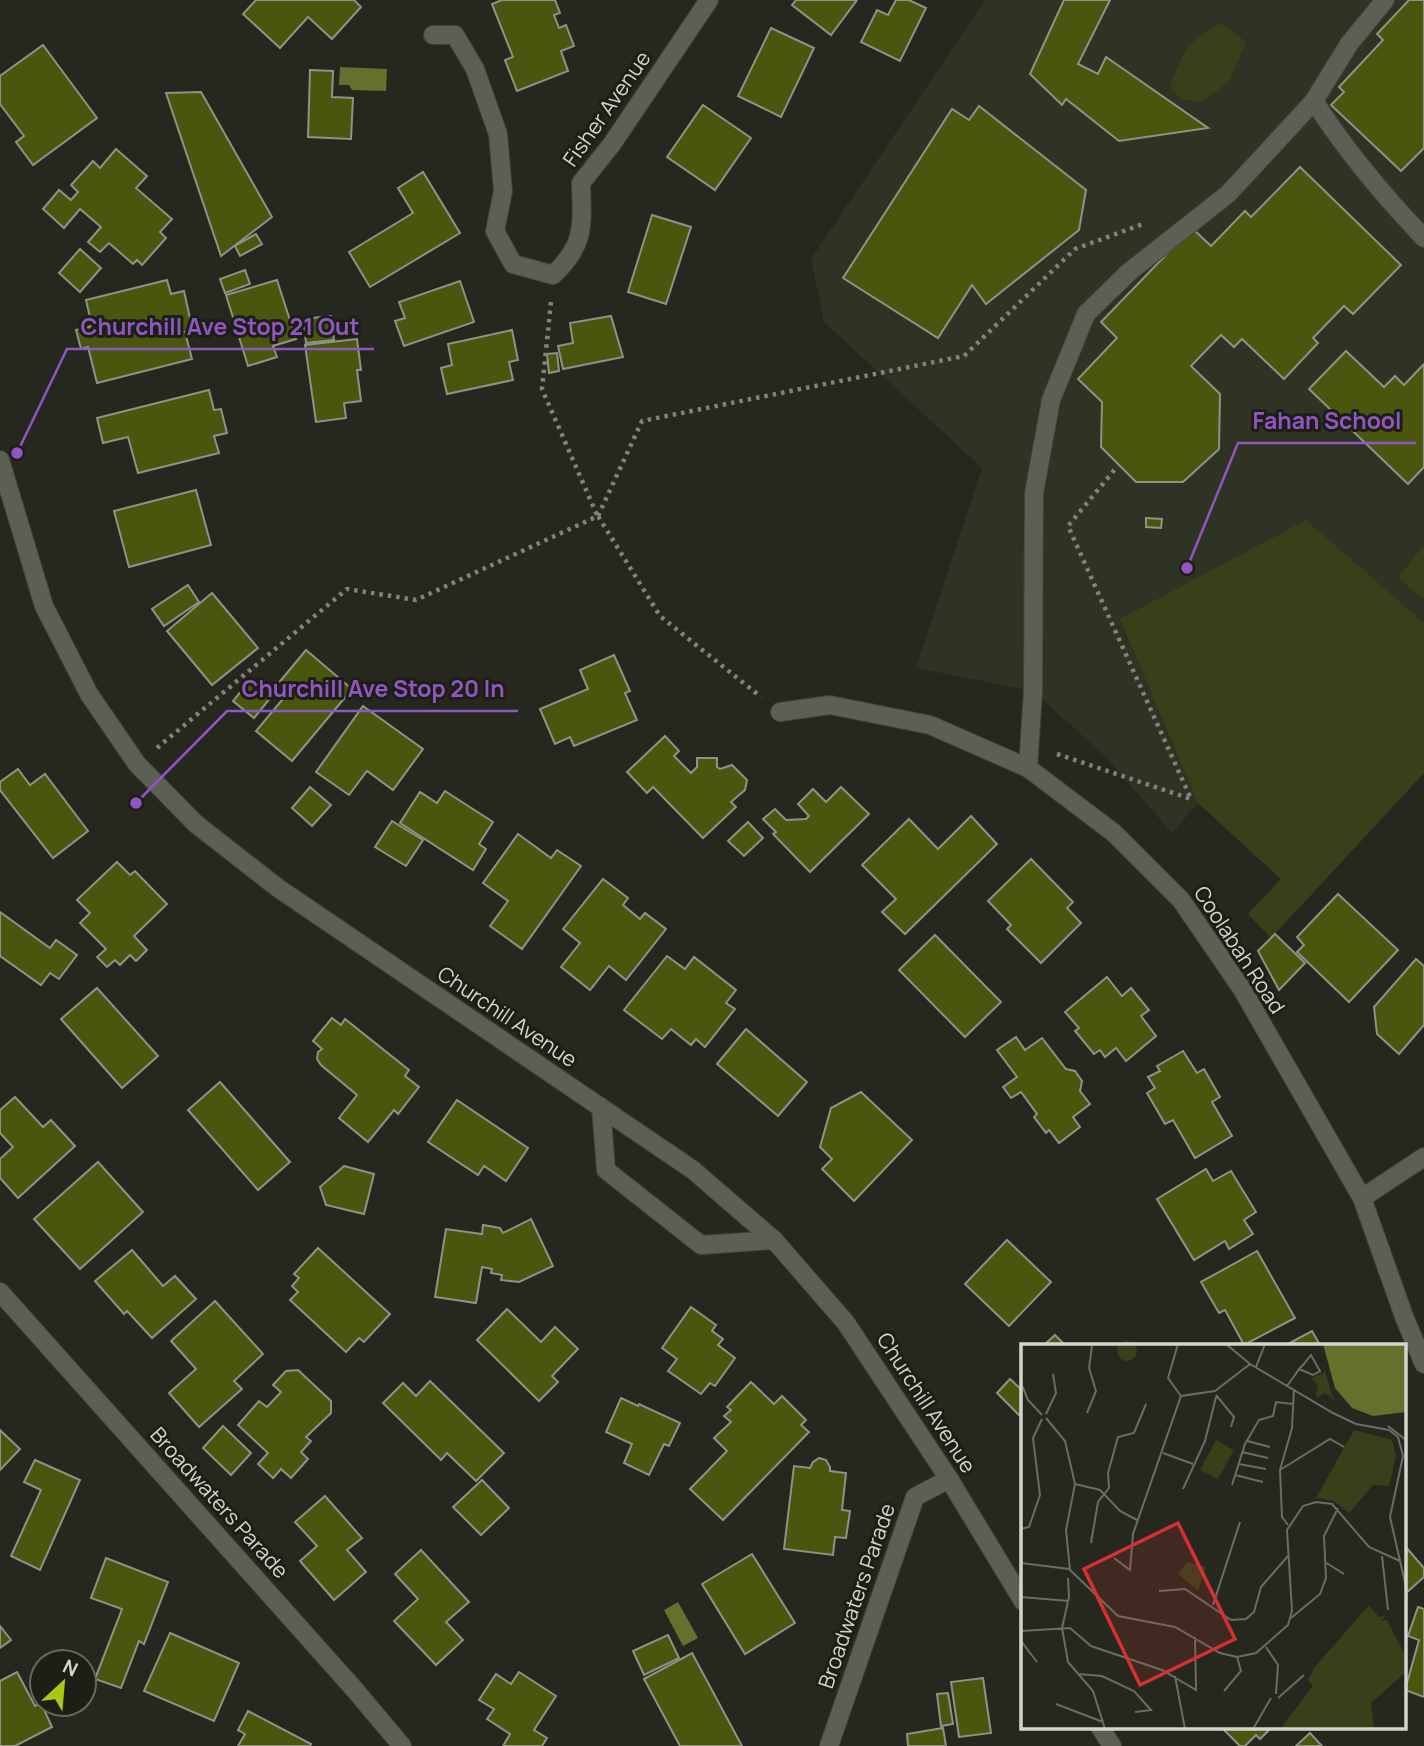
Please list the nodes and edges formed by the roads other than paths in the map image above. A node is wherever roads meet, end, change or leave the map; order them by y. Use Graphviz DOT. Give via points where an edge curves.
graph roads {
  1 [pos="709,0"];
  2 [pos="1385,0"];
  3 [pos="433,35"];
  4 [pos="1314,101"];
  5 [pos="1424,238"];
  6 [pos="0,460"];
  7 [pos="780,712"];
  8 [pos="1028,768"];
  9 [pos="601,1107"];
  10 [pos="1424,1157"];
  11 [pos="1362,1198"];
  12 [pos="774,1240"];
  13 [pos="0,1292"];
  14 [pos="1424,1364"];
  15 [pos="949,1479"];
  16 [pos="1021,1598"];
  17 [pos="1101,1728"];
  18 [pos="402,1746"];
  19 [pos="829,1746"];
  20 [pos="1112,1746"];
  1 -- 3 [label="street, Fisher Avenue" via="581,183 582,230 569,260 553,275 513,264 495,231 503,191 498,134 475,69 455,35"];
  2 -- 4 [label="street" via="1349,44"];
  4 -- 5 [label="street" via="1349,154"];
  4 -- 8 [label="street" via="1228,194 1129,272 1086,314 1051,400 1034,493"];
  6 -- 9 [label="street, Churchill Avenue" via="44,606 89,694 137,764 196,824 278,888"];
  7 -- 8 [label="street, Coolabah Road" via="830,705 930,726"];
  8 -- 11 [label="street, Coolabah Road" via="1114,833 1181,900 1242,989"];
  9 -- 12 [label="street, Churchill Avenue" via="693,1170"];
  9 -- 12 [label="street" via="606,1170 701,1245"];
  10 -- 11 [label="street"];
  11 -- 14 [label="street, Coolabah Road"];
  12 -- 15 [label="street, Churchill Avenue" via="846,1323"];
  13 -- 18 [label="street, Broadwaters Parade"];
  15 -- 16 [label="street, Churchill Avenue"];
  15 -- 19 [label="street, Broadwaters Parade" via="915,1497"];
  17 -- 20 [label="street"];
}
